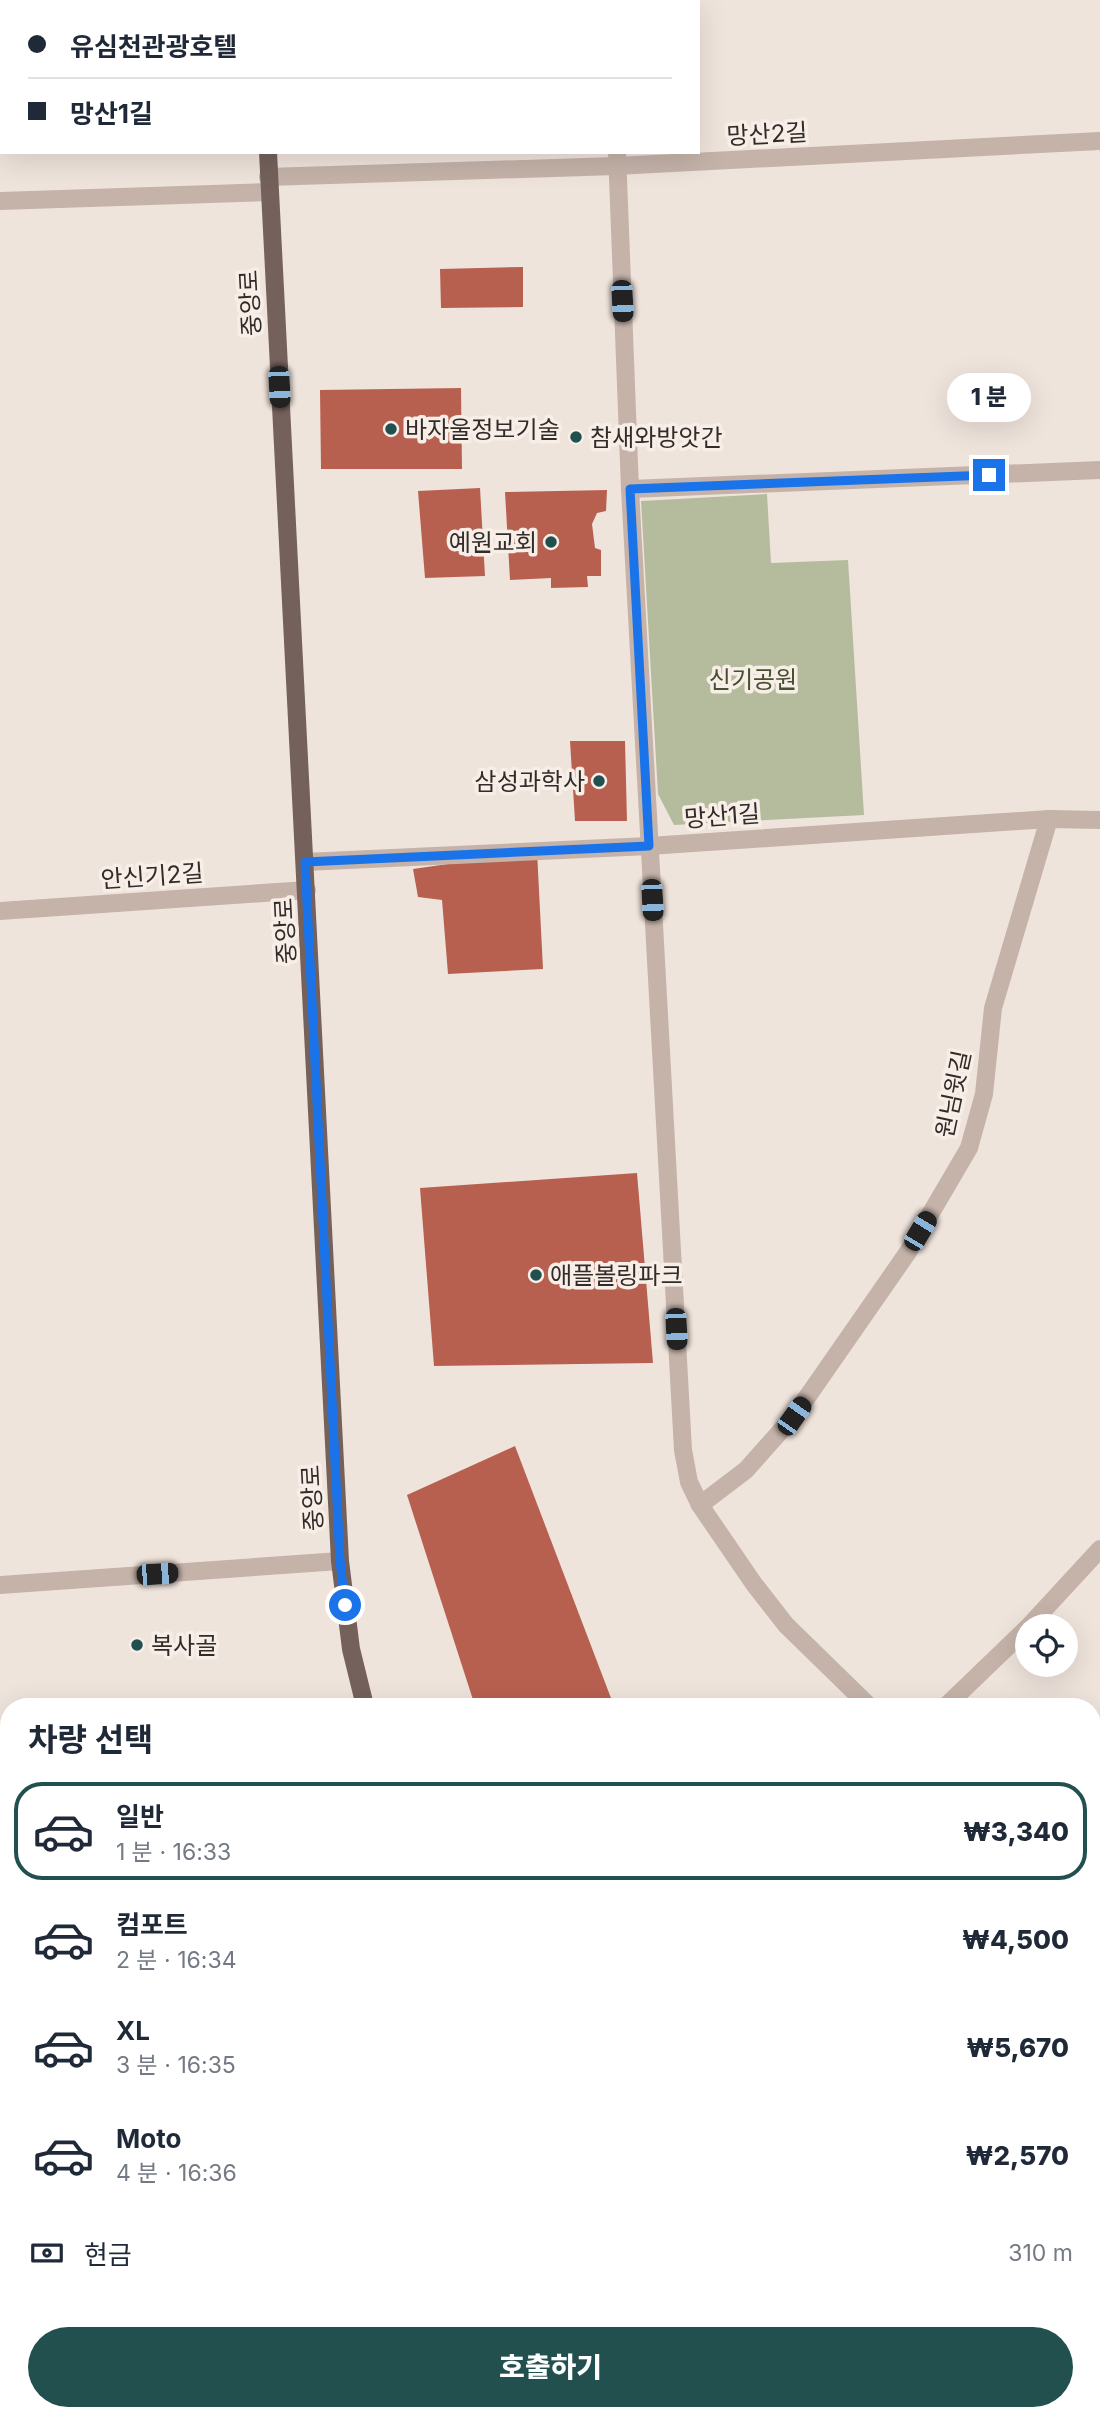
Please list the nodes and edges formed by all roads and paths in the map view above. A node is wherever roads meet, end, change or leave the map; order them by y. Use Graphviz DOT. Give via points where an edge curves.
graph roads {
  1 [pos="1100,141"];
  2 [pos="268,154"];
  3 [pos="617,159"];
  4 [pos="268,184"];
  5 [pos="0,201"];
  6 [pos="1100,470"];
  7 [pos="630,489"];
  8 [pos="1049,819"];
  9 [pos="1100,820"];
  10 [pos="649,846"];
  11 [pos="305,862"];
  12 [pos="307,890"];
  13 [pos="0,911"];
  14 [pos="701,1505"];
  15 [pos="1100,1549"];
  16 [pos="340,1561"];
  17 [pos="0,1584"];
  18 [pos="1040,1614"];
  19 [pos="1015,1640"];
  20 [pos="363,1698"];
  21 [pos="861,1698"];
  22 [pos="954,1698"];
  1 -- 3 [label="street, 망산2길"];
  2 -- 4 [label="main road, 중앙로"];
  3 -- 4 [label="street, 망산2길"];
  3 -- 7 [label="street"];
  4 -- 5 [label="street, 망산2길"];
  4 -- 11 [label="main road, 중앙로"];
  6 -- 7 [label="street"];
  7 -- 10 [label="street"];
  8 -- 9 [label="street, 망산1길"];
  8 -- 10 [label="street, 망산1길"];
  8 -- 14 [label="street, 원님윗길" via="993,1008 984,1094 969,1149 908,1252 794,1416 746,1470"];
  10 -- 11 [label="street, 망산1길"];
  10 -- 14 [label="street" via="683,1450"];
  11 -- 12 [label="main road, 중앙로"];
  12 -- 13 [label="street, 안신기2길"];
  12 -- 16 [label="main road, 중앙로"];
  14 -- 21 [label="street" via="786,1625"];
  15 -- 18 [label="street"];
  16 -- 17 [label="street"];
  16 -- 20 [label="main road, 중앙로" via="351,1649"];
  19 -- 22 [label="street"];
}
